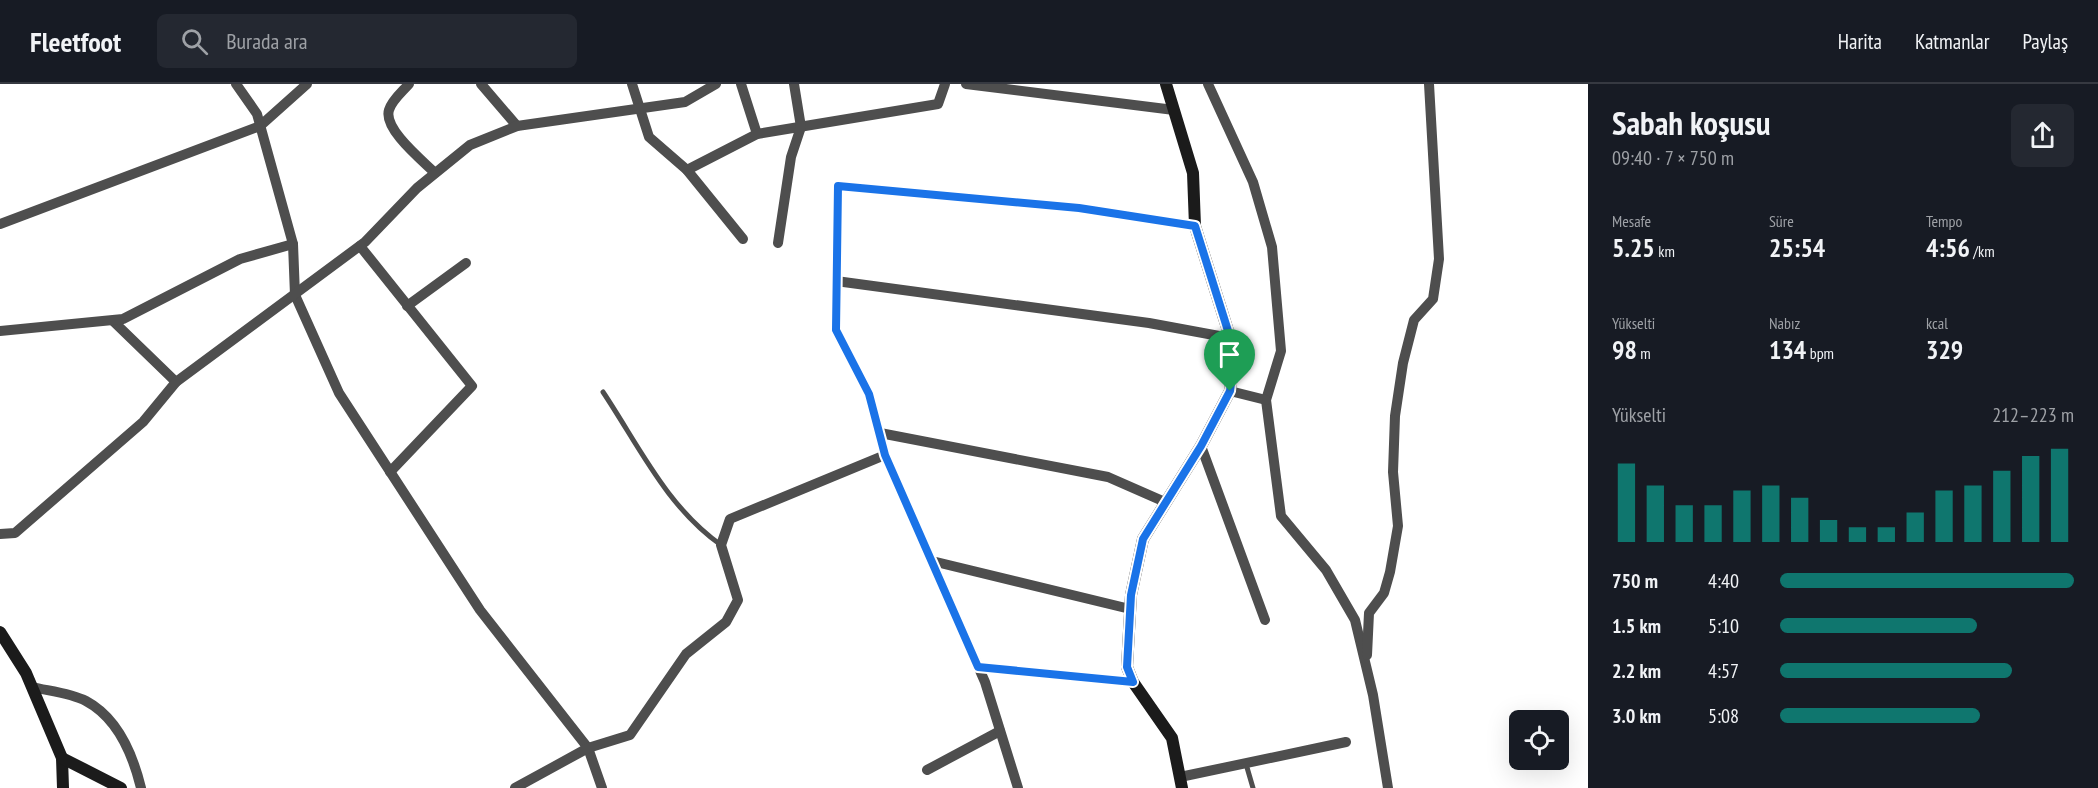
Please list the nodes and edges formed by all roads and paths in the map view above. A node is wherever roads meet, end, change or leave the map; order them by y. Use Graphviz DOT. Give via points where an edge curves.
graph roads {
  1 [pos="236,84"];
  2 [pos="307,84"];
  3 [pos="409,84"];
  4 [pos="481,84"];
  5 [pos="632,84"];
  6 [pos="716,84"];
  7 [pos="741,84"];
  8 [pos="794,84"];
  9 [pos="945,84"];
  10 [pos="966,84"];
  11 [pos="1166,84"];
  12 [pos="1208,84"];
  13 [pos="1429,84"];
  14 [pos="638,109"];
  15 [pos="1174,110"];
  16 [pos="260,126"];
  17 [pos="517,126"];
  18 [pos="801,127"];
  19 [pos="757,134"];
  20 [pos="687,170"];
  21 [pos="435,173"];
  22 [pos="0,224"];
  23 [pos="1195,226"];
  24 [pos="743,238"];
  25 [pos="778,243"];
  26 [pos="293,244"];
  27 [pos="360,246"];
  28 [pos="466,263"];
  29 [pos="836,280"];
  30 [pos="295,295"];
  31 [pos="407,306"];
  32 [pos="113,321"];
  33 [pos="0,331"];
  34 [pos="1230,338"];
  35 [pos="176,382"];
  36 [pos="1230,391"];
  37 [pos="603,392"];
  38 [pos="1266,400"];
  39 [pos="880,433"];
  40 [pos="1201,446"];
  41 [pos="885,455"];
  42 [pos="390,472"];
  43 [pos="1165,502"];
  44 [pos="0,534"];
  45 [pos="721,545"];
  46 [pos="932,561"];
  47 [pos="1130,609"];
  48 [pos="1264,620"];
  49 [pos="0,632"];
  50 [pos="978,667"];
  51 [pos="1367,668"];
  52 [pos="1133,682"];
  53 [pos="32,687"];
  54 [pos="1000,731"];
  55 [pos="1346,742"];
  56 [pos="588,748"];
  57 [pos="62,758"];
  58 [pos="1246,762"];
  59 [pos="927,770"];
  60 [pos="1181,782"];
  61 [pos="63,788"];
  62 [pos="121,788"];
  63 [pos="141,788"];
  64 [pos="515,788"];
  65 [pos="602,788"];
  66 [pos="1018,788"];
  67 [pos="1253,788"];
  68 [pos="1388,788"];
  1 -- 16 [label="street" via="257,114"];
  2 -- 16 [label="street"];
  3 -- 21 [label="street" via="388,111 388,120 395,133"];
  4 -- 17 [label="street"];
  5 -- 14 [label="street"];
  6 -- 14 [label="street" via="685,102"];
  7 -- 19 [label="street"];
  8 -- 18 [label="street"];
  9 -- 18 [label="street" via="938,104"];
  10 -- 15 [label="street"];
  11 -- 15 [label="street"];
  12 -- 38 [label="street" via="1253,182 1272,247 1281,351"];
  13 -- 51 [label="street" via="1439,259 1433,299 1414,320 1403,363 1393,461 1398,526 1384,593 1369,613"];
  14 -- 17 [label="street"];
  14 -- 20 [label="street" via="649,137"];
  15 -- 23 [label="street" via="1193,173"];
  16 -- 22 [label="street"];
  16 -- 26 [label="street"];
  17 -- 21 [label="street" via="470,145"];
  18 -- 19 [label="street"];
  18 -- 25 [label="street"];
  19 -- 20 [label="street"];
  20 -- 24 [label="street"];
  21 -- 27 [label="street"];
  23 -- 29 [label="street" via="1079,208 838,186"];
  23 -- 34 [label="street"];
  26 -- 30 [label="street"];
  26 -- 32 [label="street" via="240,259"];
  27 -- 30 [label="street"];
  27 -- 31 [label="street"];
  28 -- 31 [label="street"];
  29 -- 34 [label="street" via="1149,323"];
  29 -- 39 [label="street" via="836,330 869,394"];
  30 -- 35 [label="street"];
  30 -- 42 [label="street" via="339,393"];
  31 -- 42 [label="street" via="472,386"];
  32 -- 33 [label="street"];
  32 -- 35 [label="street"];
  34 -- 36 [label="street" via="1235,353"];
  35 -- 44 [label="street" via="143,422 15,533"];
  36 -- 38 [label="street"];
  36 -- 40 [label="street"];
  37 -- 45 [label="lane" via="648,465 685,513"];
  38 -- 51 [label="street" via="1281,516 1326,570 1355,620"];
  39 -- 41 [label="street"];
  39 -- 43 [label="street" via="1108,477"];
  40 -- 43 [label="street"];
  40 -- 48 [label="street"];
  41 -- 45 [label="street" via="730,519"];
  41 -- 46 [label="street"];
  42 -- 56 [label="street" via="480,610"];
  43 -- 47 [label="street" via="1143,539"];
  45 -- 56 [label="street" via="738,600 726,622 686,654 630,735"];
  46 -- 47 [label="street"];
  46 -- 50 [label="street"];
  47 -- 52 [label="street" via="1127,667"];
  49 -- 53 [label="street"];
  50 -- 52 [label="street"];
  50 -- 54 [label="street"];
  51 -- 68 [label="street"];
  52 -- 60 [label="street" via="1172,738"];
  53 -- 57 [label="street"];
  53 -- 63 [label="street" via="85,700 111,719 135,764"];
  54 -- 59 [label="street"];
  54 -- 66 [label="street"];
  55 -- 58 [label="street"];
  56 -- 64 [label="street"];
  56 -- 65 [label="street"];
  57 -- 61 [label="street"];
  57 -- 62 [label="street"];
  58 -- 60 [label="street"];
  58 -- 67 [label="lane"];
}
